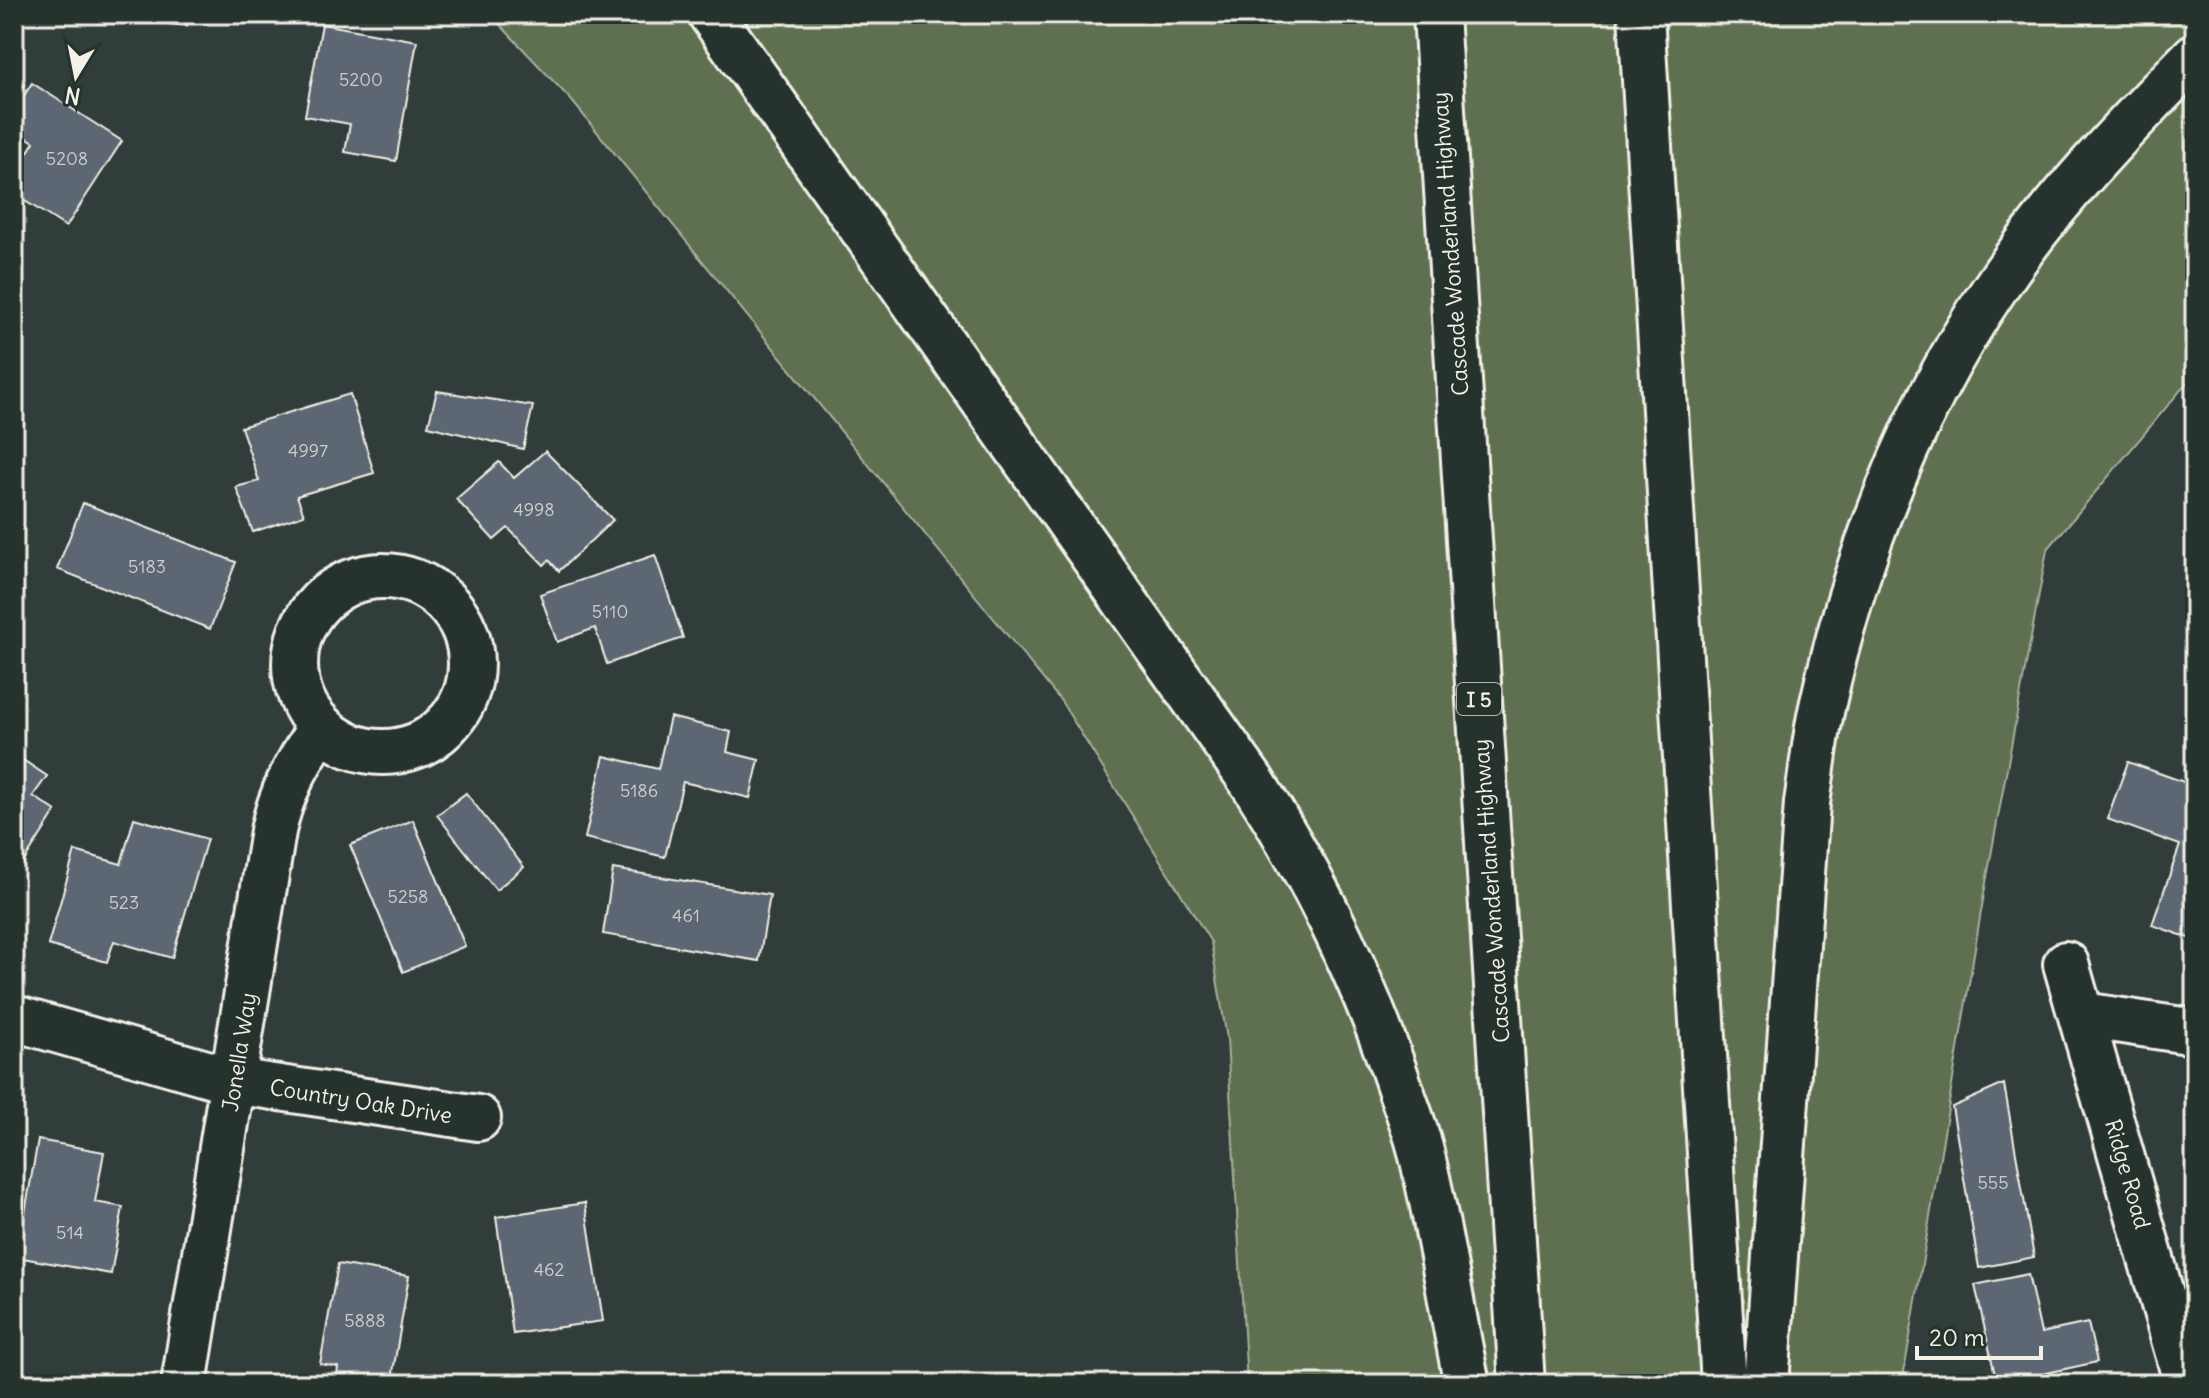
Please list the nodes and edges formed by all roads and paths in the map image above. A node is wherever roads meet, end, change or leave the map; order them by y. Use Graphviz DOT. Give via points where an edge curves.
graph roads {
  1 [pos="711,14"];
  2 [pos="1436,14"];
  3 [pos="1641,14"];
  4 [pos="2195,56"];
  5 [pos="320,729"];
  6 [pos="2066,964"];
  7 [pos="2083,1015"];
  8 [pos="14,1018"];
  9 [pos="2195,1032"];
  10 [pos="234,1081"];
  11 [pos="478,1118"];
  12 [pos="184,1384"];
  13 [pos="1467,1384"];
  14 [pos="1522,1384"];
  15 [pos="1724,1384"];
  16 [pos="1766,1384"];
  17 [pos="2187,1384"];
  1 -- 13 [label="main road" via="1244,770 1331,915 1416,1137"];
  2 -- 14 [label="main road, Cascade Wonderland Highway / I 5"];
  3 -- 15 [label="main road"];
  4 -- 16 [label="main road" via="2058,203 1997,285 1917,426 1850,598 1822,709 1807,803"];
  5 -- 5 [label="main road" via="375,752 404,749 431,738 453,718 467,692 472,663 467,634 453,608 431,589 404,578 361,579 324,598 306,621 296,649 296,677"];
  5 -- 10 [label="main road, Jonella Way" via="278,806"];
  6 -- 7 [label="main road, Ridge Road"];
  7 -- 9 [label="main road"];
  7 -- 17 [label="main road, Ridge Road"];
  8 -- 10 [label="main road, Country Oak Drive"];
  10 -- 11 [label="main road, Country Oak Drive"];
  10 -- 12 [label="main road, Jonella Way"];
}
